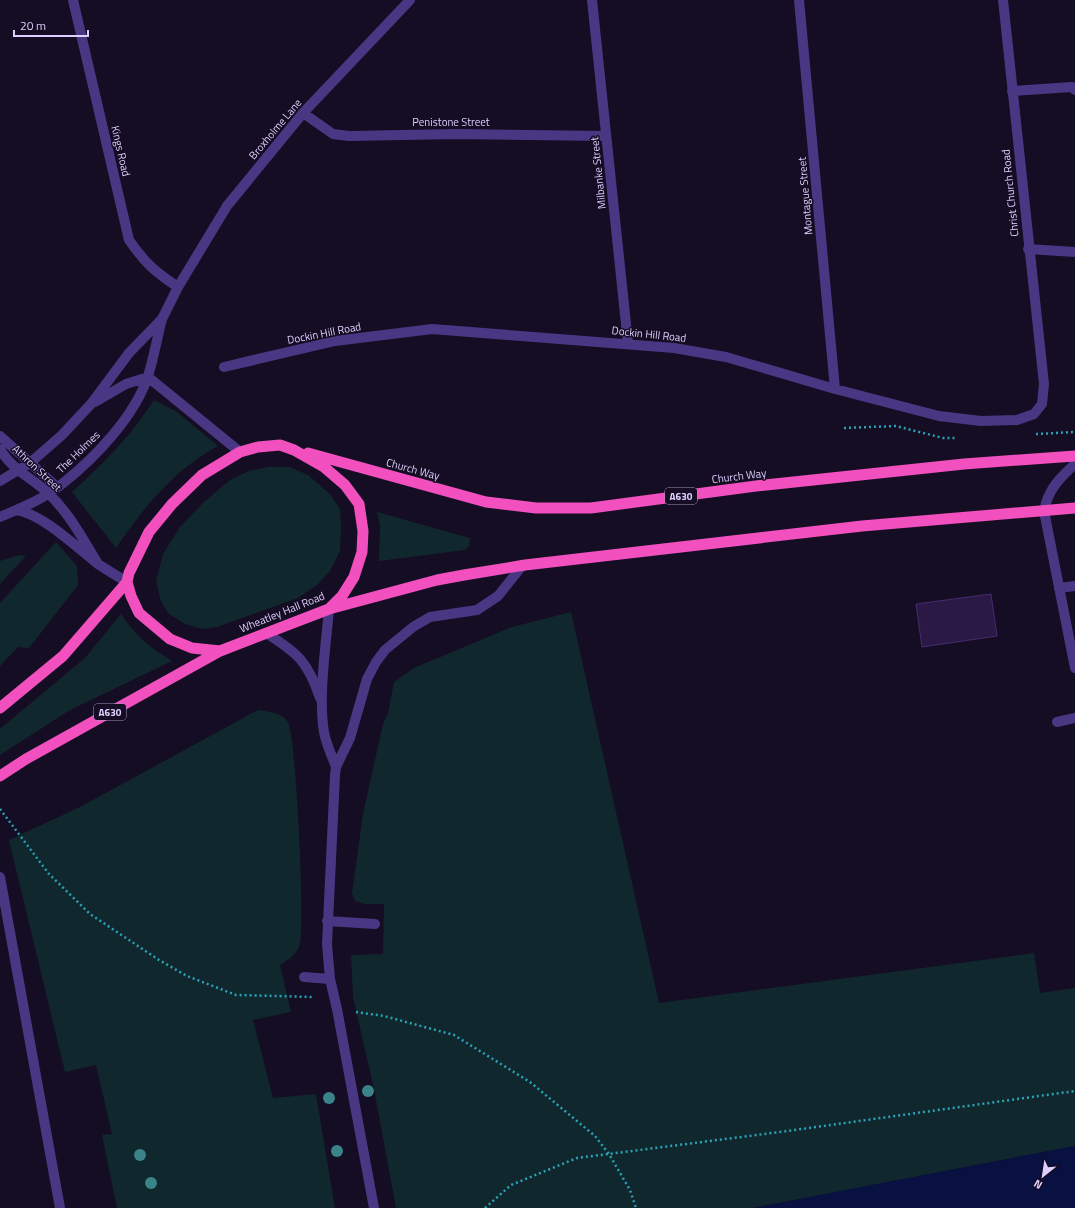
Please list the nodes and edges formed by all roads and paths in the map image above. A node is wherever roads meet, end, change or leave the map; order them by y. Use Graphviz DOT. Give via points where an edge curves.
graph roads {
  1 [pos="73,0"];
  2 [pos="410,0"];
  3 [pos="592,0"];
  4 [pos="799,0"];
  5 [pos="1003,0"];
  6 [pos="1075,90"];
  7 [pos="1012,91"];
  8 [pos="303,113"];
  9 [pos="606,136"];
  10 [pos="1028,249"];
  11 [pos="1075,252"];
  12 [pos="178,287"];
  13 [pos="162,319"];
  14 [pos="628,343"];
  15 [pos="224,367"];
  16 [pos="148,377"];
  17 [pos="1044,384"];
  18 [pos="835,389"];
  19 [pos="91,404"];
  20 [pos="0,436"];
  21 [pos="0,449"];
  22 [pos="294,450"];
  23 [pos="240,452"];
  24 [pos="1075,456"];
  25 [pos="30,463"];
  26 [pos="1075,464"];
  27 [pos="18,470"];
  28 [pos="0,481"];
  29 [pos="57,487"];
  30 [pos="48,493"];
  31 [pos="1075,508"];
  32 [pos="16,510"];
  33 [pos="1044,510"];
  34 [pos="0,517"];
  35 [pos="98,564"];
  36 [pos="522,566"];
  37 [pos="127,582"];
  38 [pos="1075,586"];
  39 [pos="1059,588"];
  40 [pos="329,609"];
  41 [pos="266,634"];
  42 [pos="220,651"];
  43 [pos="1075,668"];
  44 [pos="322,704"];
  45 [pos="0,708"];
  46 [pos="1075,718"];
  47 [pos="1057,722"];
  48 [pos="336,771"];
  49 [pos="0,776"];
  50 [pos="0,809"];
  51 [pos="0,877"];
  52 [pos="327,920"];
  53 [pos="374,924"];
  54 [pos="304,977"];
  55 [pos="330,979"];
  56 [pos="334,997"];
  57 [pos="337,1009"];
  58 [pos="1075,1091"];
  59 [pos="609,1154"];
  60 [pos="60,1208"];
  61 [pos="374,1208"];
  62 [pos="485,1208"];
  63 [pos="636,1208"];
  1 -- 12 [label="street, Kings Road" via="129,240 155,272"];
  2 -- 8 [label="street, Broxholme Lane"];
  3 -- 9 [label="street, Milbanke Street"];
  4 -- 18 [label="street, Montague Street"];
  5 -- 7 [label="street, Christ Church Road"];
  6 -- 7 [label="street" via="1072,87"];
  7 -- 10 [label="street, Christ Church Road"];
  8 -- 9 [label="street, Penistone Street" via="332,134 349,136"];
  8 -- 12 [label="street, Broxholme Lane" via="227,206"];
  9 -- 14 [label="street, Milbanke Street"];
  10 -- 11 [label="street"];
  10 -- 17 [label="street, Christ Church Road"];
  12 -- 13 [label="street, The Holmes"];
  13 -- 16 [label="street, The Holmes"];
  13 -- 19 [label="street, The Holmes" via="129,353"];
  14 -- 15 [label="street, Dockin Hill Road" via="432,329 335,340"];
  14 -- 18 [label="street, Dockin Hill Road" via="726,357"];
  16 -- 19 [label="street, The Holmes" via="126,384"];
  16 -- 23 [label="street"];
  16 -- 29 [label="street, The Holmes" via="123,424"];
  17 -- 18 [label="street, Dockin Hill Road" via="1042,404 1034,414 1017,420 981,421 939,416"];
  19 -- 25 [label="street, The Holmes" via="62,436"];
  20 -- 25 [label="street, Athron Street"];
  21 -- 27 [label="street, Athron Street" via="4,457"];
  22 -- 23 [label="highway, Wheatley Hall Road" via="280,445"];
  22 -- 24 [label="highway, Church Way / A630" via="486,502 536,508 591,508 756,486 964,464"];
  22 -- 40 [label="highway, Wheatley Hall Road" via="324,467 345,485 359,504 362,552 354,577 342,596"];
  23 -- 37 [label="highway, Wheatley Hall Road" via="202,475 172,504 149,532"];
  25 -- 27 [label="street, The Holmes"];
  25 -- 29 [label="street, Athron Street"];
  26 -- 33 [label="street" via="1060,478 1047,497"];
  27 -- 28 [label="street, The Holmes"];
  27 -- 30 [label="street, Athron Street"];
  29 -- 30 [label="street, The Holmes"];
  30 -- 32 [label="street, The Holmes"];
  30 -- 35 [label="street, Athron Street" via="69,518"];
  31 -- 33 [label="highway"];
  32 -- 34 [label="street, The Holmes"];
  32 -- 35 [label="street" via="25,511 42,520"];
  33 -- 36 [label="highway" via="862,526"];
  33 -- 39 [label="street"];
  35 -- 37 [label="street"];
  36 -- 40 [label="highway" via="437,580"];
  36 -- 48 [label="street" via="498,596 477,610 430,617 385,650 367,679 350,738"];
  37 -- 42 [label="highway, Wheatley Hall Road" via="140,613 170,639 192,648"];
  37 -- 45 [label="highway, Wheatley Hall Road" via="63,656"];
  38 -- 39 [label="street"];
  39 -- 43 [label="street"];
  40 -- 41 [label="highway, Wheatley Hall Road"];
  40 -- 44 [label="street"];
  41 -- 42 [label="highway, Wheatley Hall Road"];
  41 -- 44 [label="street" via="294,651 304,662 313,676"];
  42 -- 49 [label="highway, Wheatley Hall Road / A630"];
  44 -- 48 [label="street" via="324,733"];
  46 -- 47 [label="street"];
  48 -- 52 [label="street"];
  50 -- 56 [label="path" via="49,874 90,914 187,976 236,995"];
  51 -- 60 [label="street"];
  52 -- 53 [label="street"];
  52 -- 55 [label="street"];
  54 -- 55 [label="street"];
  55 -- 56 [label="street"];
  56 -- 57 [label="street"];
  57 -- 59 [label="path" via="384,1016 454,1035 530,1082 595,1136"];
  57 -- 61 [label="street"];
  58 -- 59 [label="path"];
  59 -- 62 [label="path" via="577,1158 511,1185"];
  59 -- 63 [label="path" via="630,1190"];
}
